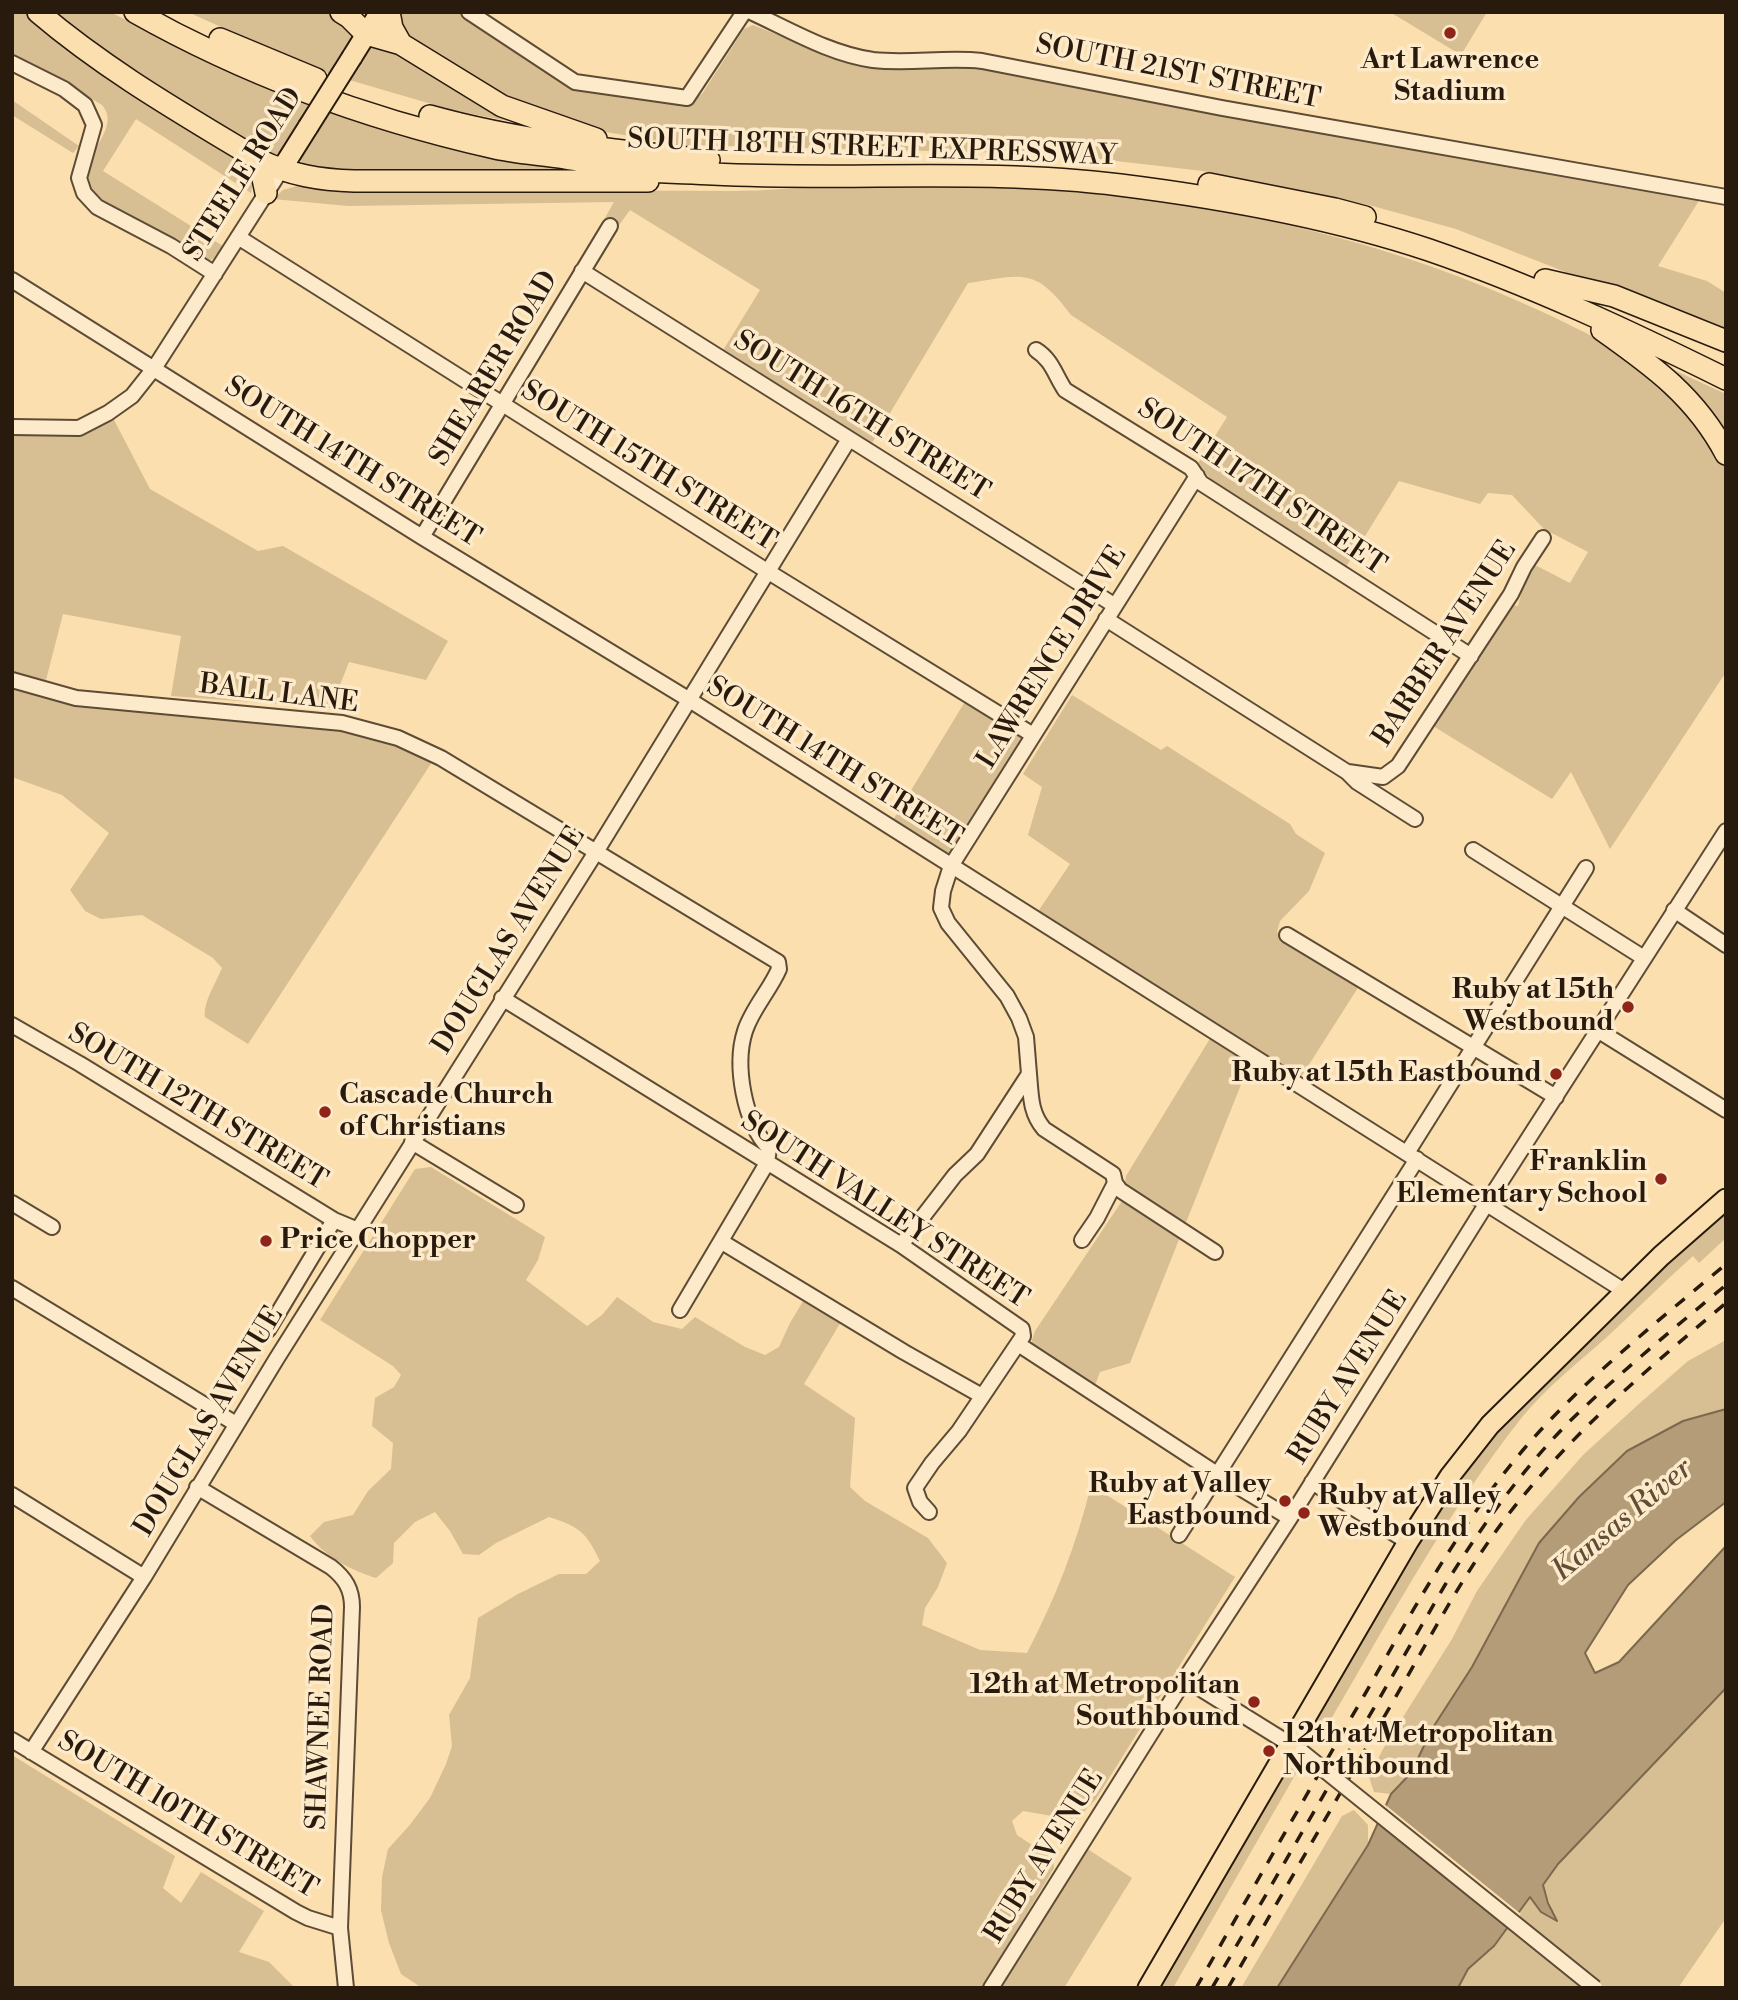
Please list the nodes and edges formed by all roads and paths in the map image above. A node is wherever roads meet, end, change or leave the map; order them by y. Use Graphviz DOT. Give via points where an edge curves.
graph roads {
  1 [pos="38,12"];
  2 [pos="135,12"];
  3 [pos="163,12"];
  4 [pos="341,12"];
  5 [pos="380,12"];
  6 [pos="389,12"];
  7 [pos="469,12"];
  8 [pos="744,12"];
  9 [pos="751,12"];
  10 [pos="366,34"];
  11 [pos="401,44"];
  12 [pos="12,63"];
  13 [pos="647,153"];
  14 [pos="259,160"];
  15 [pos="281,170"];
  16 [pos="718,174"];
  17 [pos="267,193"];
  18 [pos="1726,197"];
  19 [pos="610,226"];
  20 [pos="238,237"];
  21 [pos="582,271"];
  22 [pos="215,274"];
  23 [pos="12,279"];
  24 [pos="1545,280"];
  25 [pos="1561,300"];
  26 [pos="1726,341"];
  27 [pos="1036,350"];
  28 [pos="1726,366"];
  29 [pos="155,367"];
  30 [pos="1726,379"];
  31 [pos="501,404"];
  32 [pos="12,427"];
  33 [pos="849,439"];
  34 [pos="1726,454"];
  35 [pos="1197,476"];
  36 [pos="422,537"];
  37 [pos="1543,538"];
  38 [pos="767,571"];
  39 [pos="1114,605"];
  40 [pos="1106,619"];
  41 [pos="1471,656"];
  42 [pos="12,680"];
  43 [pos="688,699"];
  44 [pos="1033,735"];
  45 [pos="1347,772"];
  46 [pos="1415,819"];
  47 [pos="1726,831"];
  48 [pos="1473,850"];
  49 [pos="596,852"];
  50 [pos="951,866"];
  51 [pos="1586,868"];
  52 [pos="1563,907"];
  53 [pos="1674,910"];
  54 [pos="1287,935"];
  55 [pos="1726,945"];
  56 [pos="1644,958"];
  57 [pos="502,998"];
  58 [pos="12,1025"];
  59 [pos="1599,1031"];
  60 [pos="1474,1046"];
  61 [pos="1029,1074"];
  62 [pos="1556,1097"];
  63 [pos="1726,1110"];
  64 [pos="412,1142"];
  65 [pos="1412,1156"];
  66 [pos="768,1163"];
  67 [pos="1115,1183"];
  68 [pos="1726,1199"];
  69 [pos="12,1203"];
  70 [pos="1487,1203"];
  71 [pos="516,1205"];
  72 [pos="334,1220"];
  73 [pos="52,1227"];
  74 [pos="358,1230"];
  75 [pos="1082,1240"];
  76 [pos="722,1242"];
  77 [pos="901,1245"];
  78 [pos="1215,1252"];
  79 [pos="12,1288"];
  80 [pos="1626,1292"];
  81 [pos="680,1310"];
  82 [pos="268,1330"];
  83 [pos="1018,1344"];
  84 [pos="982,1396"];
  85 [pos="236,1424"];
  86 [pos="1217,1474"];
  87 [pos="1312,1482"];
  88 [pos="197,1488"];
  89 [pos="12,1495"];
  90 [pos="929,1512"];
  91 [pos="1290,1518"];
  92 [pos="1179,1535"];
  93 [pos="1408,1542"];
  94 [pos="144,1577"];
  95 [pos="1185,1679"];
  96 [pos="12,1740"];
  97 [pos="1295,1748"];
  98 [pos="31,1752"];
  99 [pos="340,1928"];
  100 [pos="346,1988"];
  101 [pos="991,1988"];
  102 [pos="1148,1988"];
  103 [pos="1595,1988"];
  1 -- 14 [label="highway" via="129,82"];
  2 -- 16 [label="highway, SOUTH 18TH STREET EXPRESSWAY" via="271,77 418,127 494,148 617,168"];
  3 -- 13 [label="highway, SOUTH 18TH STREET EXPRESSWAY" via="374,100 515,136"];
  4 -- 10 [label="highway"];
  5 -- 10 [label="main road, STEELE ROAD"];
  6 -- 11 [label="highway"];
  7 -- 8 [label="street" via="575,82 687,98"];
  9 -- 18 [label="street, SOUTH 21ST STREET" via="850,56 888,61 982,61"];
  10 -- 11 [label="highway"];
  10 -- 15 [label="main road, STEELE ROAD, bridge"];
  11 -- 13 [label="highway" via="502,106"];
  12 -- 22 [label="street" via="85,105 94,125 79,178 84,193 97,207"];
  13 -- 24 [label="highway, SOUTH 18TH STREET EXPRESSWAY" via="724,162 1055,166 1133,172 1335,209 1462,247"];
  14 -- 15 [label="highway"];
  14 -- 17 [label="highway"];
  15 -- 16 [label="highway" via="318,180 456,183 632,183"];
  15 -- 17 [label="street, STEELE ROAD"];
  16 -- 25 [label="highway, SOUTH 18TH STREET EXPRESSWAY" via="1035,179 1197,196 1356,229 1426,249"];
  17 -- 20 [label="street, STEELE ROAD"];
  19 -- 21 [label="street, SHEARER ROAD"];
  20 -- 22 [label="street, STEELE ROAD"];
  20 -- 31 [label="street, SOUTH 15TH STREET"];
  21 -- 31 [label="street, SHEARER ROAD"];
  21 -- 33 [label="street, SOUTH 16TH STREET"];
  22 -- 29 [label="street, STEELE ROAD"];
  23 -- 29 [label="street, SOUTH 14TH STREET"];
  24 -- 26 [label="highway" via="1614,296"];
  24 -- 28 [label="highway, SOUTH 18TH STREET EXPRESSWAY" via="1628,315"];
  25 -- 30 [label="highway, SOUTH 18TH STREET EXPRESSWAY"];
  25 -- 34 [label="highway" via="1683,393"];
  27 -- 35 [label="street, SOUTH 17TH STREET" via="1051,362 1065,390"];
  29 -- 32 [label="street, STEELE ROAD" via="132,396 79,428"];
  29 -- 36 [label="street, SOUTH 14TH STREET"];
  31 -- 36 [label="street, SHEARER ROAD"];
  31 -- 38 [label="street, SOUTH 15TH STREET"];
  33 -- 38 [label="street, DOUGLAS AVENUE"];
  33 -- 39 [label="street, SOUTH 16TH STREET"];
  35 -- 39 [label="street, LAWRENCE DRIVE"];
  35 -- 41 [label="street, SOUTH 17TH STREET" via="1201,484"];
  36 -- 43 [label="street, SOUTH 14TH STREET"];
  37 -- 41 [label="street, BARBER AVENUE"];
  38 -- 43 [label="street, DOUGLAS AVENUE"];
  38 -- 44 [label="street, SOUTH 15TH STREET"];
  39 -- 40 [label="street, LAWRENCE DRIVE"];
  40 -- 44 [label="street, LAWRENCE DRIVE"];
  40 -- 45 [label="street"];
  41 -- 45 [label="street, BARBER AVENUE" via="1398,766 1383,777"];
  42 -- 49 [label="street, BALL LANE" via="76,698 342,723 398,738 441,758"];
  43 -- 49 [label="street, DOUGLAS AVENUE"];
  43 -- 50 [label="street, SOUTH 14TH STREET"];
  44 -- 50 [label="street, LAWRENCE DRIVE"];
  45 -- 46 [label="street"];
  47 -- 53 [label="street, RUBY AVENUE"];
  48 -- 52 [label="street"];
  49 -- 57 [label="street, DOUGLAS AVENUE"];
  49 -- 66 [label="street, BALL LANE" via="778,962 779,969 745,1030 740,1051 745,1103 758,1138 769,1148"];
  50 -- 61 [label="street, LAWRENCE DRIVE" via="941,908 1019,1018 1026,1037"];
  50 -- 65 [label="street, SOUTH 14TH STREET"];
  51 -- 52 [label="street"];
  52 -- 56 [label="street"];
  52 -- 60 [label="street"];
  53 -- 55 [label="street"];
  53 -- 56 [label="street, RUBY AVENUE"];
  54 -- 60 [label="street"];
  56 -- 59 [label="street, RUBY AVENUE"];
  57 -- 64 [label="street, DOUGLAS AVENUE"];
  57 -- 66 [label="street, SOUTH VALLEY STREET"];
  58 -- 72 [label="street, SOUTH 12TH STREET"];
  59 -- 62 [label="street, RUBY AVENUE"];
  59 -- 63 [label="street"];
  60 -- 62 [label="street"];
  60 -- 65 [label="street"];
  61 -- 67 [label="street, LAWRENCE DRIVE" via="1032,1110 1044,1129 1113,1174"];
  61 -- 77 [label="street" via="977,1154"];
  62 -- 70 [label="street, RUBY AVENUE"];
  64 -- 71 [label="street"];
  64 -- 74 [label="street, DOUGLAS AVENUE"];
  65 -- 70 [label="street, SOUTH 14TH STREET"];
  65 -- 86 [label="street"];
  66 -- 76 [label="street"];
  66 -- 77 [label="street, SOUTH VALLEY STREET"];
  67 -- 75 [label="street"];
  67 -- 78 [label="street, LAWRENCE DRIVE"];
  68 -- 80 [label="main road"];
  69 -- 73 [label="street"];
  70 -- 80 [label="street, SOUTH 14TH STREET"];
  70 -- 87 [label="street, RUBY AVENUE"];
  72 -- 74 [label="street, SOUTH 12TH STREET"];
  72 -- 82 [label="street"];
  74 -- 85 [label="street, DOUGLAS AVENUE"];
  76 -- 81 [label="street"];
  76 -- 84 [label="street"];
  77 -- 83 [label="street, SOUTH VALLEY STREET" via="1020,1326 1023,1333"];
  79 -- 85 [label="street"];
  80 -- 93 [label="main road" via="1490,1425"];
  83 -- 84 [label="street"];
  83 -- 86 [label="street, SOUTH VALLEY STREET"];
  84 -- 90 [label="street" via="915,1488"];
  85 -- 88 [label="street, DOUGLAS AVENUE"];
  86 -- 91 [label="street, SOUTH VALLEY STREET"];
  86 -- 92 [label="street"];
  87 -- 91 [label="street, RUBY AVENUE"];
  87 -- 93 [label="street"];
  88 -- 94 [label="street, DOUGLAS AVENUE"];
  88 -- 99 [label="street, SHAWNEE ROAD" via="331,1567 350,1590"];
  89 -- 94 [label="street"];
  91 -- 95 [label="street, RUBY AVENUE"];
  93 -- 97 [label="main road"];
  94 -- 98 [label="street, DOUGLAS AVENUE"];
  95 -- 97 [label="street"];
  95 -- 101 [label="street, RUBY AVENUE"];
  96 -- 98 [label="street, SOUTH 10TH STREET"];
  97 -- 102 [label="main road"];
  97 -- 103 [label="street, bridge"];
  98 -- 99 [label="street, SOUTH 10TH STREET" via="296,1912"];
  99 -- 100 [label="street, SHAWNEE ROAD"];
}
